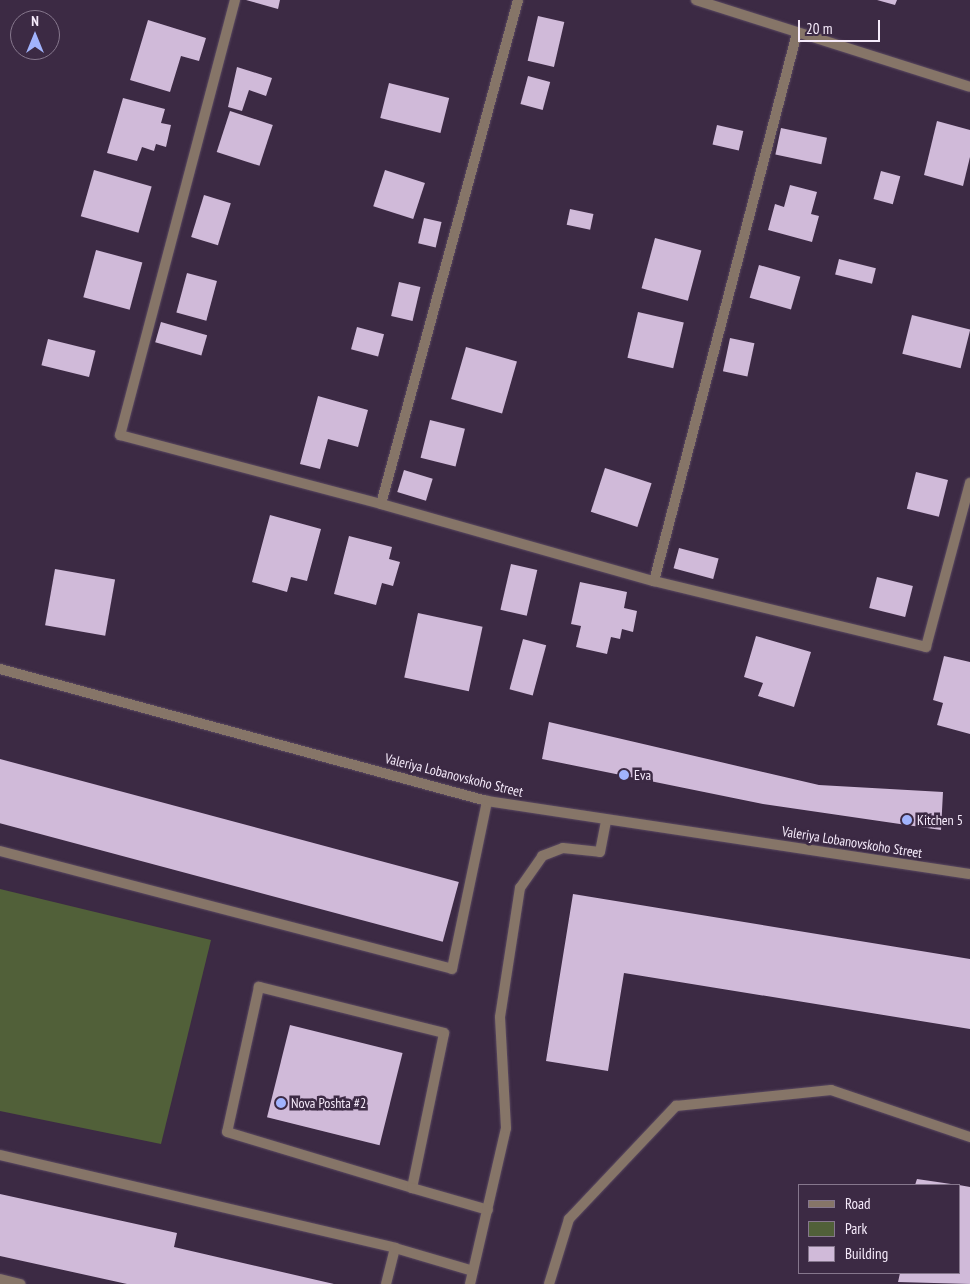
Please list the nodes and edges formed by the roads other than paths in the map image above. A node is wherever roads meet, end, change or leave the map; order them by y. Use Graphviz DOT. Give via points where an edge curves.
graph roads {
  1 [pos="235,0"];
  2 [pos="518,0"];
  3 [pos="696,0"];
  4 [pos="797,33"];
  5 [pos="970,87"];
  6 [pos="970,483"];
  7 [pos="381,504"];
  8 [pos="654,580"];
  9 [pos="0,669"];
  10 [pos="487,801"];
  11 [pos="606,820"];
  12 [pos="0,851"];
  13 [pos="970,874"];
  14 [pos="970,1137"];
  15 [pos="0,1155"];
  16 [pos="412,1188"];
  17 [pos="488,1210"];
  18 [pos="395,1248"];
  19 [pos="473,1271"];
  20 [pos="0,1279"];
  21 [pos="20,1284"];
  22 [pos="386,1284"];
  23 [pos="470,1284"];
  24 [pos="549,1284"];
  1 -- 7 [label="street" via="120,435"];
  2 -- 7 [label="street"];
  3 -- 4 [label="street"];
  4 -- 5 [label="street"];
  4 -- 8 [label="street"];
  6 -- 8 [label="street" via="926,647"];
  7 -- 8 [label="street"];
  9 -- 10 [label="street, Valeriya Lobanovskoho Street"];
  10 -- 11 [label="street, Valeriya Lobanovskoho Street"];
  10 -- 12 [label="street" via="452,969"];
  11 -- 13 [label="street, Valeriya Lobanovskoho Street"];
  11 -- 17 [label="street" via="600,852 563,848 542,856 520,888 500,1017 506,1128"];
  14 -- 24 [label="street" via="831,1090 676,1106 569,1219"];
  15 -- 18 [label="street"];
  16 -- 16 [label="street" via="227,1132 259,987 444,1033"];
  16 -- 17 [label="street"];
  17 -- 19 [label="street"];
  18 -- 19 [label="street"];
  18 -- 22 [label="street"];
  19 -- 23 [label="street"];
  20 -- 21 [label="street"];
}
